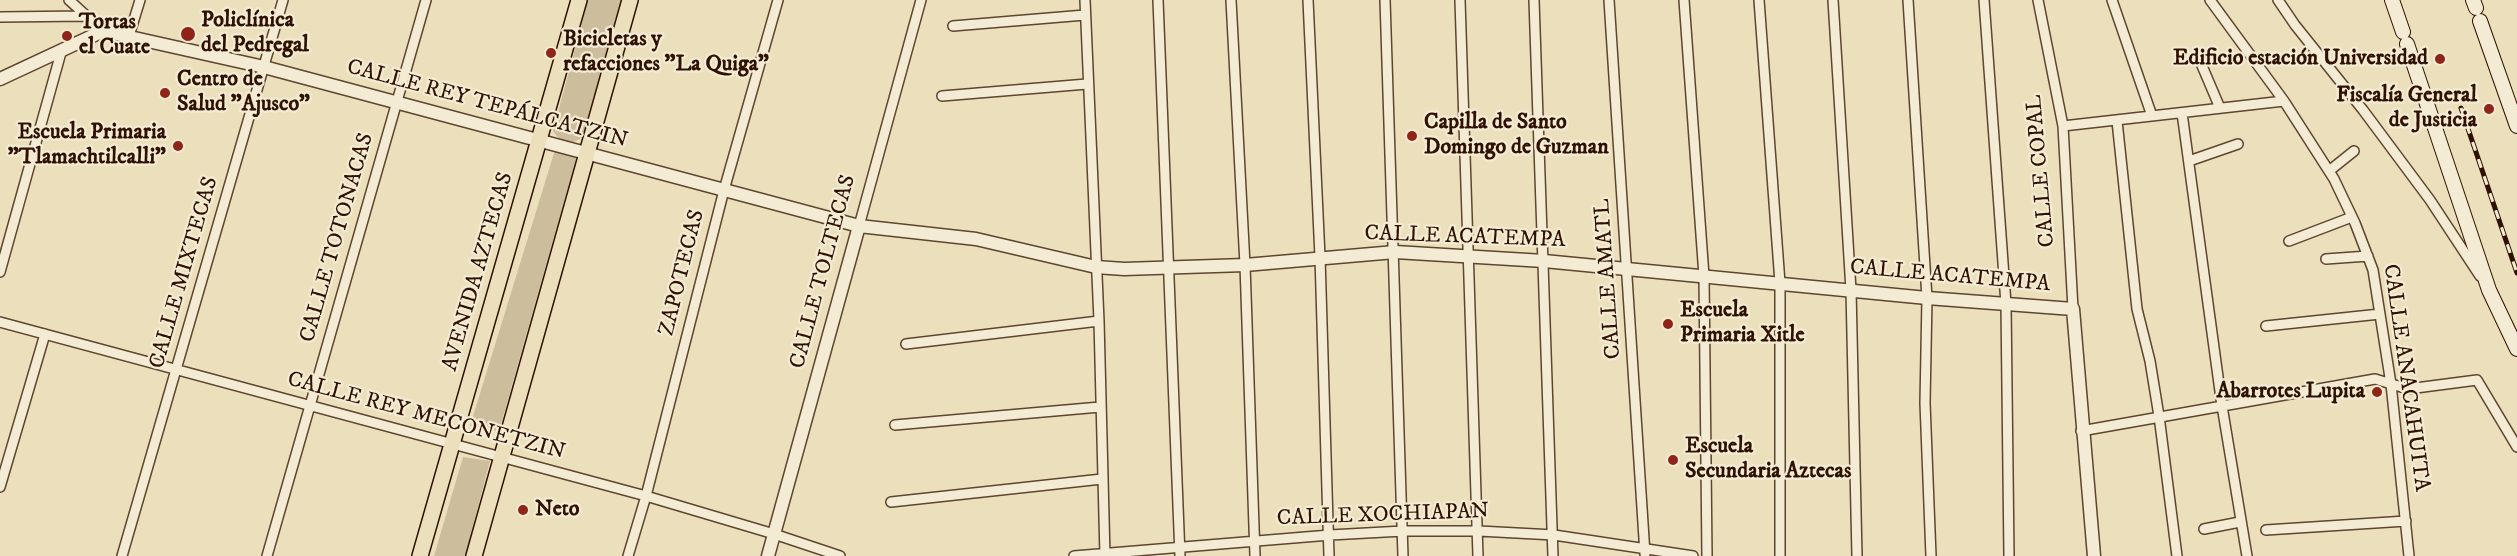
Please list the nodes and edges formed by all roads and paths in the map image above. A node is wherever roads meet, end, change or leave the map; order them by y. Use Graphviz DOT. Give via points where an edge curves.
graph roads {
  1 [pos="69,0"];
  2 [pos="140,0"];
  3 [pos="283,0"];
  4 [pos="426,0"];
  5 [pos="579,0"];
  6 [pos="630,0"];
  7 [pos="778,0"];
  8 [pos="921,0"];
  9 [pos="1085,0"];
  10 [pos="1158,0"];
  11 [pos="1231,0"];
  12 [pos="1308,0"];
  13 [pos="1385,0"];
  14 [pos="1460,0"];
  15 [pos="1534,0"];
  16 [pos="1609,0"];
  17 [pos="1684,0"];
  18 [pos="1759,0"];
  19 [pos="1833,0"];
  20 [pos="1908,0"];
  21 [pos="1984,0"];
  22 [pos="2038,0"];
  23 [pos="2112,0"];
  24 [pos="2210,0"];
  25 [pos="2278,0"];
  26 [pos="2392,0"];
  27 [pos="2476,10"];
  28 [pos="1085,15"];
  29 [pos="86,16"];
  30 [pos="0,17"];
  31 [pos="953,26"];
  32 [pos="103,31"];
  33 [pos="129,36"];
  34 [pos="62,49"];
  35 [pos="2200,61"];
  36 [pos="264,67"];
  37 [pos="0,79"];
  38 [pos="1088,84"];
  39 [pos="942,96"];
  40 [pos="2284,100"];
  41 [pos="397,102"];
  42 [pos="2220,108"];
  43 [pos="2182,113"];
  44 [pos="2152,116"];
  45 [pos="2117,121"];
  46 [pos="2063,126"];
  47 [pos="2517,126"];
  48 [pos="539,142"];
  49 [pos="2238,144"];
  50 [pos="2354,151"];
  51 [pos="586,153"];
  52 [pos="2189,161"];
  53 [pos="2328,171"];
  54 [pos="724,190"];
  55 [pos="2352,217"];
  56 [pos="859,226"];
  57 [pos="2289,241"];
  58 [pos="1395,252"];
  59 [pos="1470,256"];
  60 [pos="2368,256"];
  61 [pos="1320,257"];
  62 [pos="2326,259"];
  63 [pos="1544,261"];
  64 [pos="1245,265"];
  65 [pos="1096,267"];
  66 [pos="1170,268"];
  67 [pos="1628,268"];
  68 [pos="0,272"];
  69 [pos="1704,276"];
  70 [pos="1780,283"];
  71 [pos="1851,290"];
  72 [pos="2488,290"];
  73 [pos="1927,298"];
  74 [pos="2006,304"];
  75 [pos="2073,309"];
  76 [pos="2380,314"];
  77 [pos="1099,321"];
  78 [pos="0,322"];
  79 [pos="2266,326"];
  80 [pos="45,334"];
  81 [pos="906,344"];
  82 [pos="2517,349"];
  83 [pos="177,370"];
  84 [pos="2391,384"];
  85 [pos="310,406"];
  86 [pos="2222,406"];
  87 [pos="1100,407"];
  88 [pos="2159,416"];
  89 [pos="895,425"];
  90 [pos="2082,431"];
  91 [pos="453,444"];
  92 [pos="2517,447"];
  93 [pos="500,458"];
  94 [pos="1102,479"];
  95 [pos="0,487"];
  96 [pos="646,496"];
  97 [pos="891,502"];
  98 [pos="2406,521"];
  99 [pos="2240,522"];
  100 [pos="2204,529"];
  101 [pos="2266,530"];
  102 [pos="1404,531"];
  103 [pos="1479,531"];
  104 [pos="774,534"];
  105 [pos="1330,535"];
  106 [pos="1554,535"];
  107 [pos="1256,540"];
  108 [pos="1180,551"];
  109 [pos="1645,553"];
  110 [pos="1105,555"];
  111 [pos="122,556"];
  112 [pos="267,556"];
  113 [pos="420,556"];
  114 [pos="474,556"];
  115 [pos="628,556"];
  116 [pos="768,556"];
  117 [pos="840,556"];
  118 [pos="1074,556"];
  119 [pos="1255,556"];
  120 [pos="1329,556"];
  121 [pos="1403,556"];
  122 [pos="1478,556"];
  123 [pos="1553,556"];
  124 [pos="1693,556"];
  125 [pos="1707,556"];
  126 [pos="1780,556"];
  127 [pos="1857,556"];
  128 [pos="1931,556"];
  129 [pos="2009,556"];
  130 [pos="2094,556"];
  131 [pos="2177,556"];
  132 [pos="2247,556"];
  133 [pos="2409,556"];
  1 -- 29 [label="street"];
  2 -- 33 [label="street"];
  3 -- 36 [label="street, CALLE MIXTECAS"];
  4 -- 41 [label="street, CALLE TOTONACAS"];
  5 -- 48 [label="main road, AVENIDA AZTECAS"];
  6 -- 51 [label="main road"];
  7 -- 54 [label="street, ZAPOTECAS"];
  8 -- 56 [label="street, CALLE TOLTECAS"];
  9 -- 28 [label="street"];
  10 -- 66 [label="street"];
  11 -- 64 [label="street"];
  12 -- 61 [label="street"];
  13 -- 58 [label="street"];
  14 -- 59 [label="street"];
  15 -- 63 [label="street"];
  16 -- 67 [label="street, CALLE AMATL"];
  17 -- 69 [label="street"];
  18 -- 70 [label="street"];
  19 -- 71 [label="street"];
  20 -- 73 [label="street"];
  21 -- 74 [label="street"];
  22 -- 46 [label="street, CALLE COPAL"];
  23 -- 44 [label="street"];
  24 -- 40 [label="street, CALLE ANACAHUITA"];
  25 -- 72 [label="street" via="2424,192"];
  26 -- 72 [label="main road"];
  27 -- 47 [label="main road"];
  28 -- 31 [label="street"];
  28 -- 38 [label="street"];
  29 -- 30 [label="street"];
  29 -- 32 [label="street"];
  32 -- 33 [label="street, CALLE REY TEPÁLCATZIN"];
  32 -- 34 [label="street"];
  33 -- 36 [label="street, CALLE REY TEPÁLCATZIN"];
  34 -- 37 [label="street"];
  34 -- 68 [label="street"];
  35 -- 42 [label="street"];
  36 -- 41 [label="street, CALLE REY TEPÁLCATZIN"];
  36 -- 83 [label="street, CALLE MIXTECAS"];
  38 -- 39 [label="street"];
  38 -- 65 [label="street"];
  40 -- 42 [label="street"];
  40 -- 53 [label="street, CALLE ANACAHUITA"];
  41 -- 48 [label="street, CALLE REY TEPÁLCATZIN"];
  41 -- 85 [label="street, CALLE TOTONACAS"];
  42 -- 43 [label="street"];
  43 -- 44 [label="street"];
  43 -- 52 [label="street"];
  44 -- 45 [label="street"];
  45 -- 46 [label="street"];
  45 -- 88 [label="street" via="2137,309"];
  46 -- 75 [label="street, CALLE COPAL"];
  48 -- 51 [label="street, CALLE REY TEPÁLCATZIN"];
  48 -- 91 [label="main road, AVENIDA AZTECAS"];
  49 -- 52 [label="street"];
  50 -- 53 [label="street"];
  51 -- 54 [label="street, CALLE REY TEPÁLCATZIN"];
  51 -- 93 [label="main road"];
  52 -- 86 [label="street"];
  53 -- 55 [label="street, CALLE ANACAHUITA"];
  54 -- 56 [label="street, CALLE REY TEPÁLCATZIN"];
  54 -- 96 [label="street, ZAPOTECAS"];
  55 -- 57 [label="street"];
  55 -- 60 [label="street, CALLE ANACAHUITA"];
  56 -- 65 [label="street, CALLE ACATEMPA" via="976,239"];
  56 -- 104 [label="street, CALLE TOLTECAS"];
  58 -- 59 [label="street, CALLE ACATEMPA"];
  58 -- 61 [label="street, CALLE ACATEMPA"];
  58 -- 102 [label="street"];
  59 -- 63 [label="street, CALLE ACATEMPA"];
  59 -- 103 [label="street"];
  60 -- 62 [label="street"];
  60 -- 76 [label="street, CALLE ANACAHUITA"];
  61 -- 64 [label="street, CALLE ACATEMPA"];
  61 -- 105 [label="street"];
  63 -- 67 [label="street, CALLE ACATEMPA"];
  63 -- 106 [label="street"];
  64 -- 66 [label="street, CALLE ACATEMPA"];
  64 -- 107 [label="street"];
  65 -- 66 [label="street, CALLE ACATEMPA"];
  65 -- 77 [label="street"];
  66 -- 108 [label="street"];
  67 -- 69 [label="street, CALLE ACATEMPA"];
  67 -- 109 [label="street, CALLE AMATL"];
  69 -- 70 [label="street, CALLE ACATEMPA"];
  69 -- 125 [label="street"];
  70 -- 71 [label="street, CALLE ACATEMPA"];
  70 -- 126 [label="street"];
  71 -- 73 [label="street, CALLE ACATEMPA"];
  71 -- 127 [label="street"];
  72 -- 82 [label="main road"];
  73 -- 74 [label="street, CALLE ACATEMPA"];
  73 -- 128 [label="street" via="1925,403"];
  74 -- 75 [label="street, CALLE ACATEMPA"];
  74 -- 129 [label="street"];
  75 -- 90 [label="street, CALLE COPAL"];
  76 -- 79 [label="street"];
  76 -- 84 [label="street, CALLE ANACAHUITA"];
  77 -- 81 [label="street"];
  77 -- 87 [label="street"];
  78 -- 80 [label="street, CALLE REY MECONETZIN"];
  80 -- 83 [label="street, CALLE REY MECONETZIN"];
  80 -- 95 [label="street"];
  83 -- 85 [label="street, CALLE REY MECONETZIN"];
  83 -- 111 [label="street, CALLE MIXTECAS"];
  84 -- 86 [label="street" via="2375,379"];
  84 -- 92 [label="street" via="2408,388 2477,380"];
  84 -- 98 [label="street, CALLE ANACAHUITA"];
  85 -- 91 [label="street, CALLE REY MECONETZIN"];
  85 -- 112 [label="street, CALLE TOTONACAS"];
  86 -- 88 [label="street"];
  86 -- 99 [label="street"];
  87 -- 89 [label="street"];
  87 -- 94 [label="street"];
  88 -- 90 [label="street"];
  88 -- 131 [label="street"];
  90 -- 130 [label="street, CALLE COPAL"];
  91 -- 93 [label="street, CALLE REY MECONETZIN"];
  91 -- 113 [label="main road, AVENIDA AZTECAS"];
  93 -- 96 [label="street, CALLE REY MECONETZIN"];
  93 -- 114 [label="main road"];
  94 -- 97 [label="street"];
  94 -- 110 [label="street"];
  96 -- 104 [label="street, CALLE REY MECONETZIN"];
  96 -- 115 [label="street, ZAPOTECAS"];
  98 -- 101 [label="street"];
  98 -- 133 [label="street, CALLE ANACAHUITA"];
  99 -- 100 [label="street"];
  99 -- 132 [label="street"];
  102 -- 103 [label="street, CALLE XOCHIAPAN"];
  102 -- 105 [label="street, CALLE XOCHIAPAN"];
  102 -- 121 [label="street"];
  103 -- 106 [label="street, CALLE XOCHIAPAN"];
  103 -- 122 [label="street"];
  104 -- 116 [label="street, CALLE TOLTECAS"];
  104 -- 117 [label="street, CALLE REY MECONETZIN"];
  105 -- 107 [label="street, CALLE XOCHIAPAN"];
  105 -- 120 [label="street"];
  106 -- 109 [label="street, CALLE XOCHIAPAN"];
  106 -- 123 [label="street"];
  107 -- 108 [label="street, CALLE XOCHIAPAN"];
  107 -- 119 [label="street"];
  108 -- 110 [label="street, CALLE XOCHIAPAN"];
  109 -- 124 [label="street, CALLE XOCHIAPAN"];
  110 -- 118 [label="street, CALLE XOCHIAPAN"];
}
